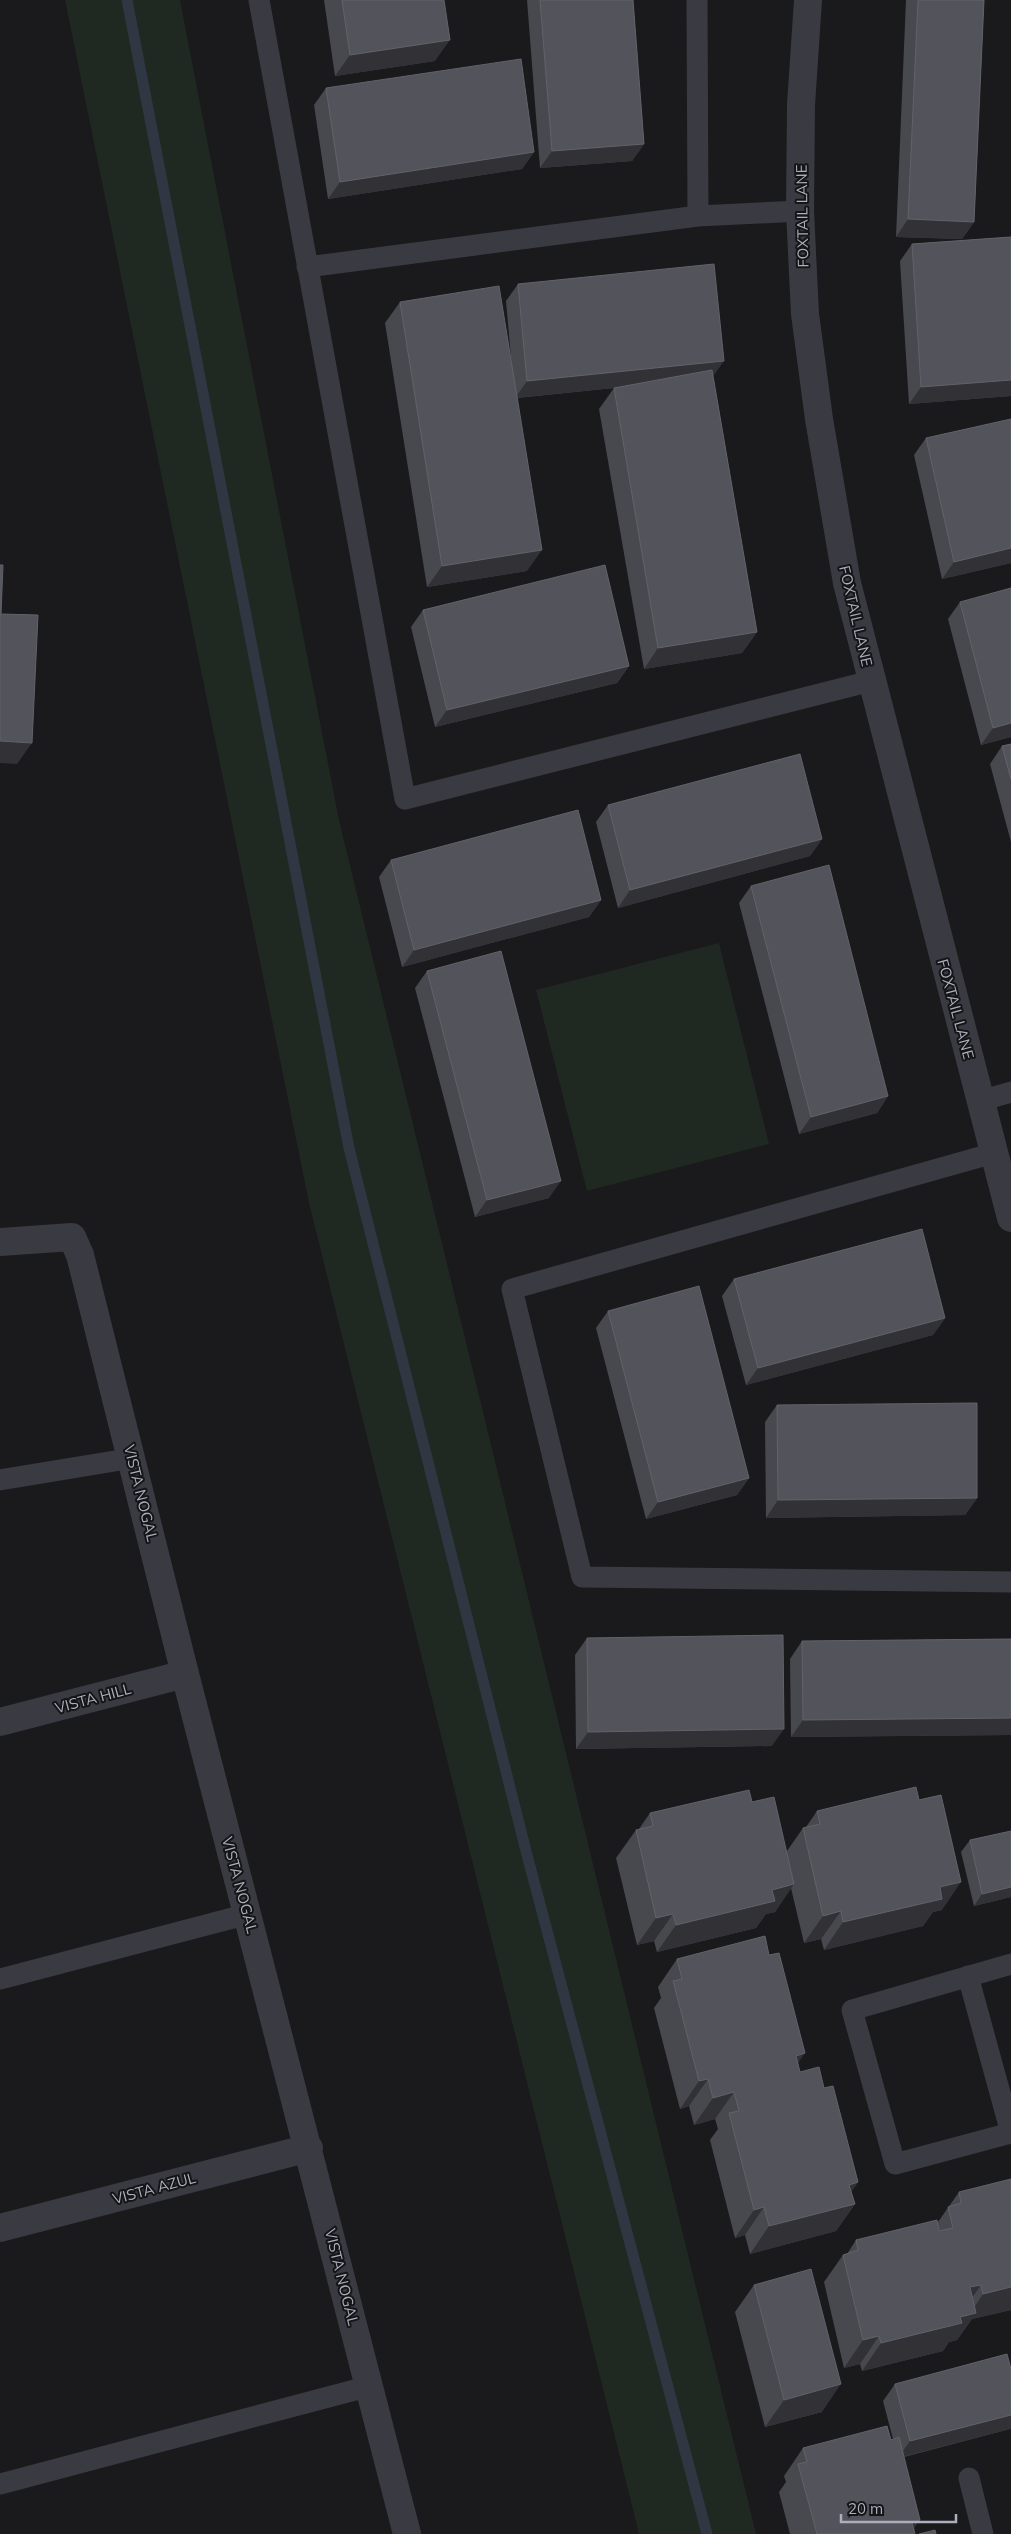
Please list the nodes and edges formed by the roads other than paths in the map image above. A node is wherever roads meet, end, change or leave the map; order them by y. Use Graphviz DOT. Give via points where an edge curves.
graph roads {
  1 [pos="259,0"];
  2 [pos="697,0"];
  3 [pos="808,0"];
  4 [pos="800,211"];
  5 [pos="698,216"];
  6 [pos="307,267"];
  7 [pos="871,682"];
  8 [pos="1011,1092"];
  9 [pos="980,1101"];
  10 [pos="994,1153"];
  11 [pos="1011,1218"];
  12 [pos="0,1242"];
  13 [pos="132,1458"];
  14 [pos="0,1480"];
  15 [pos="1011,1582"];
  16 [pos="185,1674"];
  17 [pos="0,1722"];
  18 [pos="248,1914"];
  19 [pos="1011,1964"];
  20 [pos="968,1976"];
  21 [pos="0,1979"];
  22 [pos="309,2148"];
  23 [pos="0,2228"];
  24 [pos="370,2386"];
  25 [pos="969,2478"];
  26 [pos="0,2484"];
  27 [pos="407,2534"];
  28 [pos="984,2534"];
  1 -- 6 [label="lane"];
  2 -- 5 [label="lane"];
  3 -- 4 [label="street, FOXTAIL LANE" via="800,105"];
  4 -- 5 [label="lane"];
  4 -- 7 [label="street, FOXTAIL LANE" via="805,314 819,419 847,583"];
  5 -- 6 [label="lane"];
  6 -- 7 [label="lane" via="405,799"];
  7 -- 9 [label="street, FOXTAIL LANE"];
  8 -- 9 [label="lane"];
  9 -- 10 [label="street, FOXTAIL LANE"];
  10 -- 11 [label="street, FOXTAIL LANE"];
  10 -- 15 [label="lane" via="512,1288 582,1577"];
  12 -- 13 [label="street, VISTA NOGAL" via="72,1238 80,1256"];
  13 -- 14 [label="lane"];
  13 -- 16 [label="street, VISTA NOGAL"];
  16 -- 17 [label="street, VISTA HILL"];
  16 -- 18 [label="street, VISTA NOGAL"];
  18 -- 21 [label="lane"];
  18 -- 22 [label="street, VISTA NOGAL"];
  19 -- 20 [label="lane"];
  20 -- 20 [label="lane" via="1011,2133 894,2164 852,2010"];
  22 -- 23 [label="street, VISTA AZUL"];
  22 -- 24 [label="street, VISTA NOGAL"];
  24 -- 26 [label="lane"];
  24 -- 27 [label="street, VISTA NOGAL"];
  25 -- 28 [label="lane"];
}
